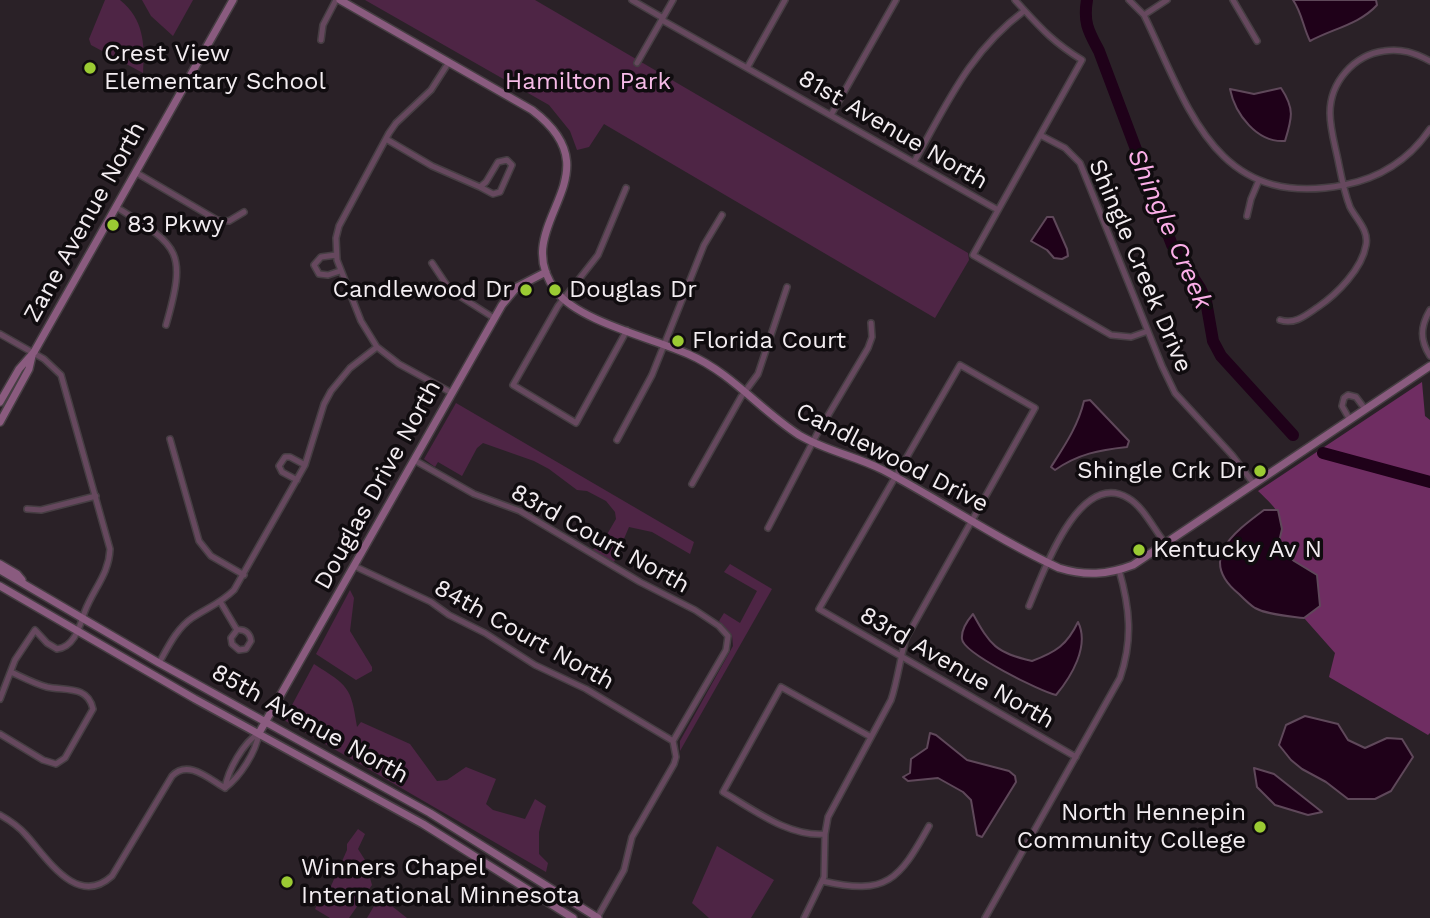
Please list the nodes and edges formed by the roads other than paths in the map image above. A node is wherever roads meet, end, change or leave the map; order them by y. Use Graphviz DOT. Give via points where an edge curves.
graph roads {
  1 [pos="233,0"];
  2 [pos="338,0"];
  3 [pos="632,0"];
  4 [pos="673,0"];
  5 [pos="785,0"];
  6 [pos="896,0"];
  7 [pos="1015,0"];
  8 [pos="1129,0"];
  9 [pos="1167,0"];
  10 [pos="1233,0"];
  11 [pos="1024,11"];
  12 [pos="1144,15"];
  13 [pos="663,19"];
  14 [pos="321,40"];
  15 [pos="1257,41"];
  16 [pos="1430,61"];
  17 [pos="449,62"];
  18 [pos="637,63"];
  19 [pos="747,68"];
  20 [pos="831,115"];
  21 [pos="1430,129"];
  22 [pos="1040,135"];
  23 [pos="386,139"];
  24 [pos="914,162"];
  25 [pos="135,172"];
  26 [pos="1259,180"];
  27 [pos="1344,185"];
  28 [pos="480,187"];
  29 [pos="626,188"];
  30 [pos="116,207"];
  31 [pos="998,210"];
  32 [pos="244,212"];
  33 [pos="722,215"];
  34 [pos="1247,216"];
  35 [pos="336,255"];
  36 [pos="432,263"];
  37 [pos="340,271"];
  38 [pos="546,272"];
  39 [pos="787,287"];
  40 [pos="563,299"];
  41 [pos="1430,310"];
  42 [pos="494,318"];
  43 [pos="1280,320"];
  44 [pos="871,323"];
  45 [pos="166,325"];
  46 [pos="627,330"];
  47 [pos="1148,331"];
  48 [pos="0,334"];
  49 [pos="666,345"];
  50 [pos="377,347"];
  51 [pos="34,352"];
  52 [pos="1430,356"];
  53 [pos="1430,366"];
  54 [pos="745,391"];
  55 [pos="452,393"];
  56 [pos="0,402"];
  57 [pos="1365,409"];
  58 [pos="1350,420"];
  59 [pos="0,422"];
  60 [pos="170,439"];
  61 [pos="617,440"];
  62 [pos="813,443"];
  63 [pos="414,460"];
  64 [pos="305,465"];
  65 [pos="896,477"];
  66 [pos="297,480"];
  67 [pos="692,484"];
  68 [pos="1254,484"];
  69 [pos="96,496"];
  70 [pos="27,509"];
  71 [pos="973,521"];
  72 [pos="768,528"];
  73 [pos="1166,544"];
  74 [pos="1047,563"];
  75 [pos="0,564"];
  76 [pos="354,566"];
  77 [pos="0,570"];
  78 [pos="1119,570"];
  79 [pos="244,575"];
  80 [pos="0,586"];
  81 [pos="27,586"];
  82 [pos="221,603"];
  83 [pos="1029,606"];
  84 [pos="83,618"];
  85 [pos="78,631"];
  86 [pos="237,631"];
  87 [pos="902,656"];
  88 [pos="159,663"];
  89 [pos="11,672"];
  90 [pos="0,699"];
  91 [pos="266,722"];
  92 [pos="259,733"];
  93 [pos="0,734"];
  94 [pos="871,737"];
  95 [pos="673,741"];
  96 [pos="1076,757"];
  97 [pos="430,813"];
  98 [pos="0,815"];
  99 [pos="423,824"];
  100 [pos="929,826"];
  101 [pos="825,834"];
  102 [pos="822,881"];
  103 [pos="573,918"];
  104 [pos="597,918"];
  105 [pos="804,918"];
  106 [pos="985,918"];
  1 -- 25 [label="street, Zane Avenue North"];
  2 -- 14 [label="street" via="323,24"];
  2 -- 17 [label="street, Candlewood Drive"];
  3 -- 13 [label="street, 81st Avenue North"];
  4 -- 13 [label="street"];
  5 -- 19 [label="street"];
  6 -- 20 [label="street"];
  7 -- 11 [label="street"];
  8 -- 12 [label="street"];
  9 -- 12 [label="street"];
  10 -- 15 [label="street"];
  11 -- 22 [label="street" via="1056,44 1082,60"];
  11 -- 24 [label="street" via="975,57"];
  12 -- 26 [label="street" via="1202,134 1228,162"];
  13 -- 18 [label="street"];
  13 -- 19 [label="street, 81st Avenue North"];
  16 -- 27 [label="street" via="1411,52 1386,50 1361,58 1342,75 1330,111"];
  17 -- 23 [label="street" via="431,90"];
  17 -- 38 [label="street, Candlewood Drive" via="532,110 561,142 567,177 543,240"];
  19 -- 20 [label="street, 81st Avenue North"];
  20 -- 24 [label="street, 81st Avenue North"];
  21 -- 27 [label="street" via="1399,163 1369,179"];
  22 -- 31 [label="street"];
  22 -- 47 [label="street, Shingle Creek Drive" via="1065,148 1080,163"];
  23 -- 28 [label="street"];
  23 -- 35 [label="street" via="339,226"];
  24 -- 31 [label="street, 81st Avenue North"];
  25 -- 30 [label="street, Zane Avenue North"];
  25 -- 32 [label="street" via="222,222"];
  26 -- 27 [label="street" via="1298,190"];
  26 -- 34 [label="street"];
  27 -- 43 [label="street" via="1349,205 1365,231 1364,253 1329,299 1295,321"];
  28 -- 28 [label="street" via="498,162 507,160 512,165 500,192 493,194"];
  29 -- 40 [label="street" via="598,255"];
  30 -- 45 [label="street" via="155,231 174,254 177,274"];
  30 -- 51 [label="street, Zane Avenue North"];
  31 -- 47 [label="street, 81st Avenue North" via="972,255 1111,335 1130,337"];
  33 -- 49 [label="street" via="704,245"];
  35 -- 37 [label="street"];
  35 -- 37 [label="street" via="321,257 314,265 323,276"];
  36 -- 42 [label="street" via="450,290"];
  37 -- 50 [label="street"];
  38 -- 40 [label="street, Candlewood Drive"];
  38 -- 42 [label="street, Douglas Drive North" via="517,287"];
  39 -- 54 [label="street" via="758,374"];
  40 -- 46 [label="street, Candlewood Drive"];
  40 -- 46 [label="street" via="513,385 576,423"];
  41 -- 52 [label="street" via="1422,325 1423,343"];
  42 -- 55 [label="street, Douglas Drive North"];
  44 -- 62 [label="street" via="869,348"];
  46 -- 49 [label="street, Candlewood Drive"];
  47 -- 68 [label="street, Shingle Creek Drive" via="1175,393"];
  48 -- 51 [label="street"];
  49 -- 54 [label="street, Candlewood Drive" via="713,366"];
  49 -- 61 [label="street"];
  50 -- 55 [label="street"];
  50 -- 64 [label="street" via="331,391"];
  51 -- 56 [label="street, Zane Avenue North"];
  51 -- 59 [label="street, Zane Avenue North"];
  51 -- 69 [label="street" via="61,375"];
  53 -- 57 [label="street, Candlewood Drive"];
  54 -- 62 [label="street, Candlewood Drive" via="783,425"];
  54 -- 67 [label="street"];
  55 -- 63 [label="street, Douglas Drive North"];
  57 -- 58 [label="street, Candlewood Drive"];
  57 -- 58 [label="street" via="1356,397 1348,395 1342,406"];
  58 -- 68 [label="street, Candlewood Drive"];
  60 -- 79 [label="street" via="200,541 211,556"];
  62 -- 65 [label="street, Candlewood Drive"];
  62 -- 72 [label="street"];
  63 -- 76 [label="street, Douglas Drive North"];
  63 -- 95 [label="street, 83rd Court North" via="474,494 520,511 719,626 728,636 726,650"];
  64 -- 66 [label="street"];
  64 -- 66 [label="street" via="290,457 281,462 282,471"];
  65 -- 71 [label="street, Candlewood Drive"];
  65 -- 71 [label="street" via="960,365 1035,408"];
  65 -- 87 [label="street, 83rd Avenue North" via="819,609"];
  66 -- 79 [label="street"];
  68 -- 73 [label="street, Candlewood Drive"];
  69 -- 70 [label="street" via="41,510"];
  69 -- 84 [label="street" via="109,559"];
  71 -- 74 [label="street, Candlewood Drive"];
  71 -- 87 [label="street" via="910,631"];
  73 -- 74 [label="street" via="1135,503 1108,493 1083,504"];
  73 -- 78 [label="street, Candlewood Drive"];
  74 -- 78 [label="street, Candlewood Drive" via="1074,573"];
  74 -- 83 [label="street"];
  75 -- 81 [label="street"];
  76 -- 91 [label="street, Douglas Drive North"];
  76 -- 95 [label="street, 84th Court North" via="431,602"];
  77 -- 81 [label="street, 85th Avenue North"];
  78 -- 96 [label="street" via="1130,624 1126,660"];
  79 -- 82 [label="street"];
  80 -- 85 [label="street, 85th Avenue North"];
  81 -- 84 [label="street, 85th Avenue North"];
  82 -- 86 [label="street"];
  82 -- 88 [label="street" via="190,619"];
  84 -- 85 [label="street"];
  84 -- 88 [label="street, 85th Avenue North"];
  85 -- 89 [label="street" via="65,647 57,649 35,630"];
  85 -- 92 [label="street, 85th Avenue North"];
  87 -- 94 [label="street" via="891,699"];
  87 -- 96 [label="street, 83rd Avenue North"];
  88 -- 91 [label="street, 85th Avenue North"];
  89 -- 90 [label="street"];
  89 -- 93 [label="street" via="48,687 75,689 87,697 93,709 65,758 56,764"];
  91 -- 92 [label="street, Douglas Drive North"];
  91 -- 97 [label="street, 85th Avenue North"];
  92 -- 98 [label="street, Douglas Drive North" via="237,777 225,788 190,768 178,770 113,876 102,883 77,884 62,875 21,830"];
  92 -- 99 [label="street, 85th Avenue North"];
  94 -- 101 [label="street" via="832,808"];
  94 -- 101 [label="street" via="781,687 723,792 788,828"];
  95 -- 104 [label="street" via="674,764 632,837 624,870"];
  96 -- 106 [label="street"];
  97 -- 99 [label="street"];
  97 -- 104 [label="street, 85th Avenue North"];
  99 -- 103 [label="street, 85th Avenue North"];
  100 -- 102 [label="street" via="903,868 883,883 859,888"];
  101 -- 102 [label="street"];
  102 -- 105 [label="street"];
}
